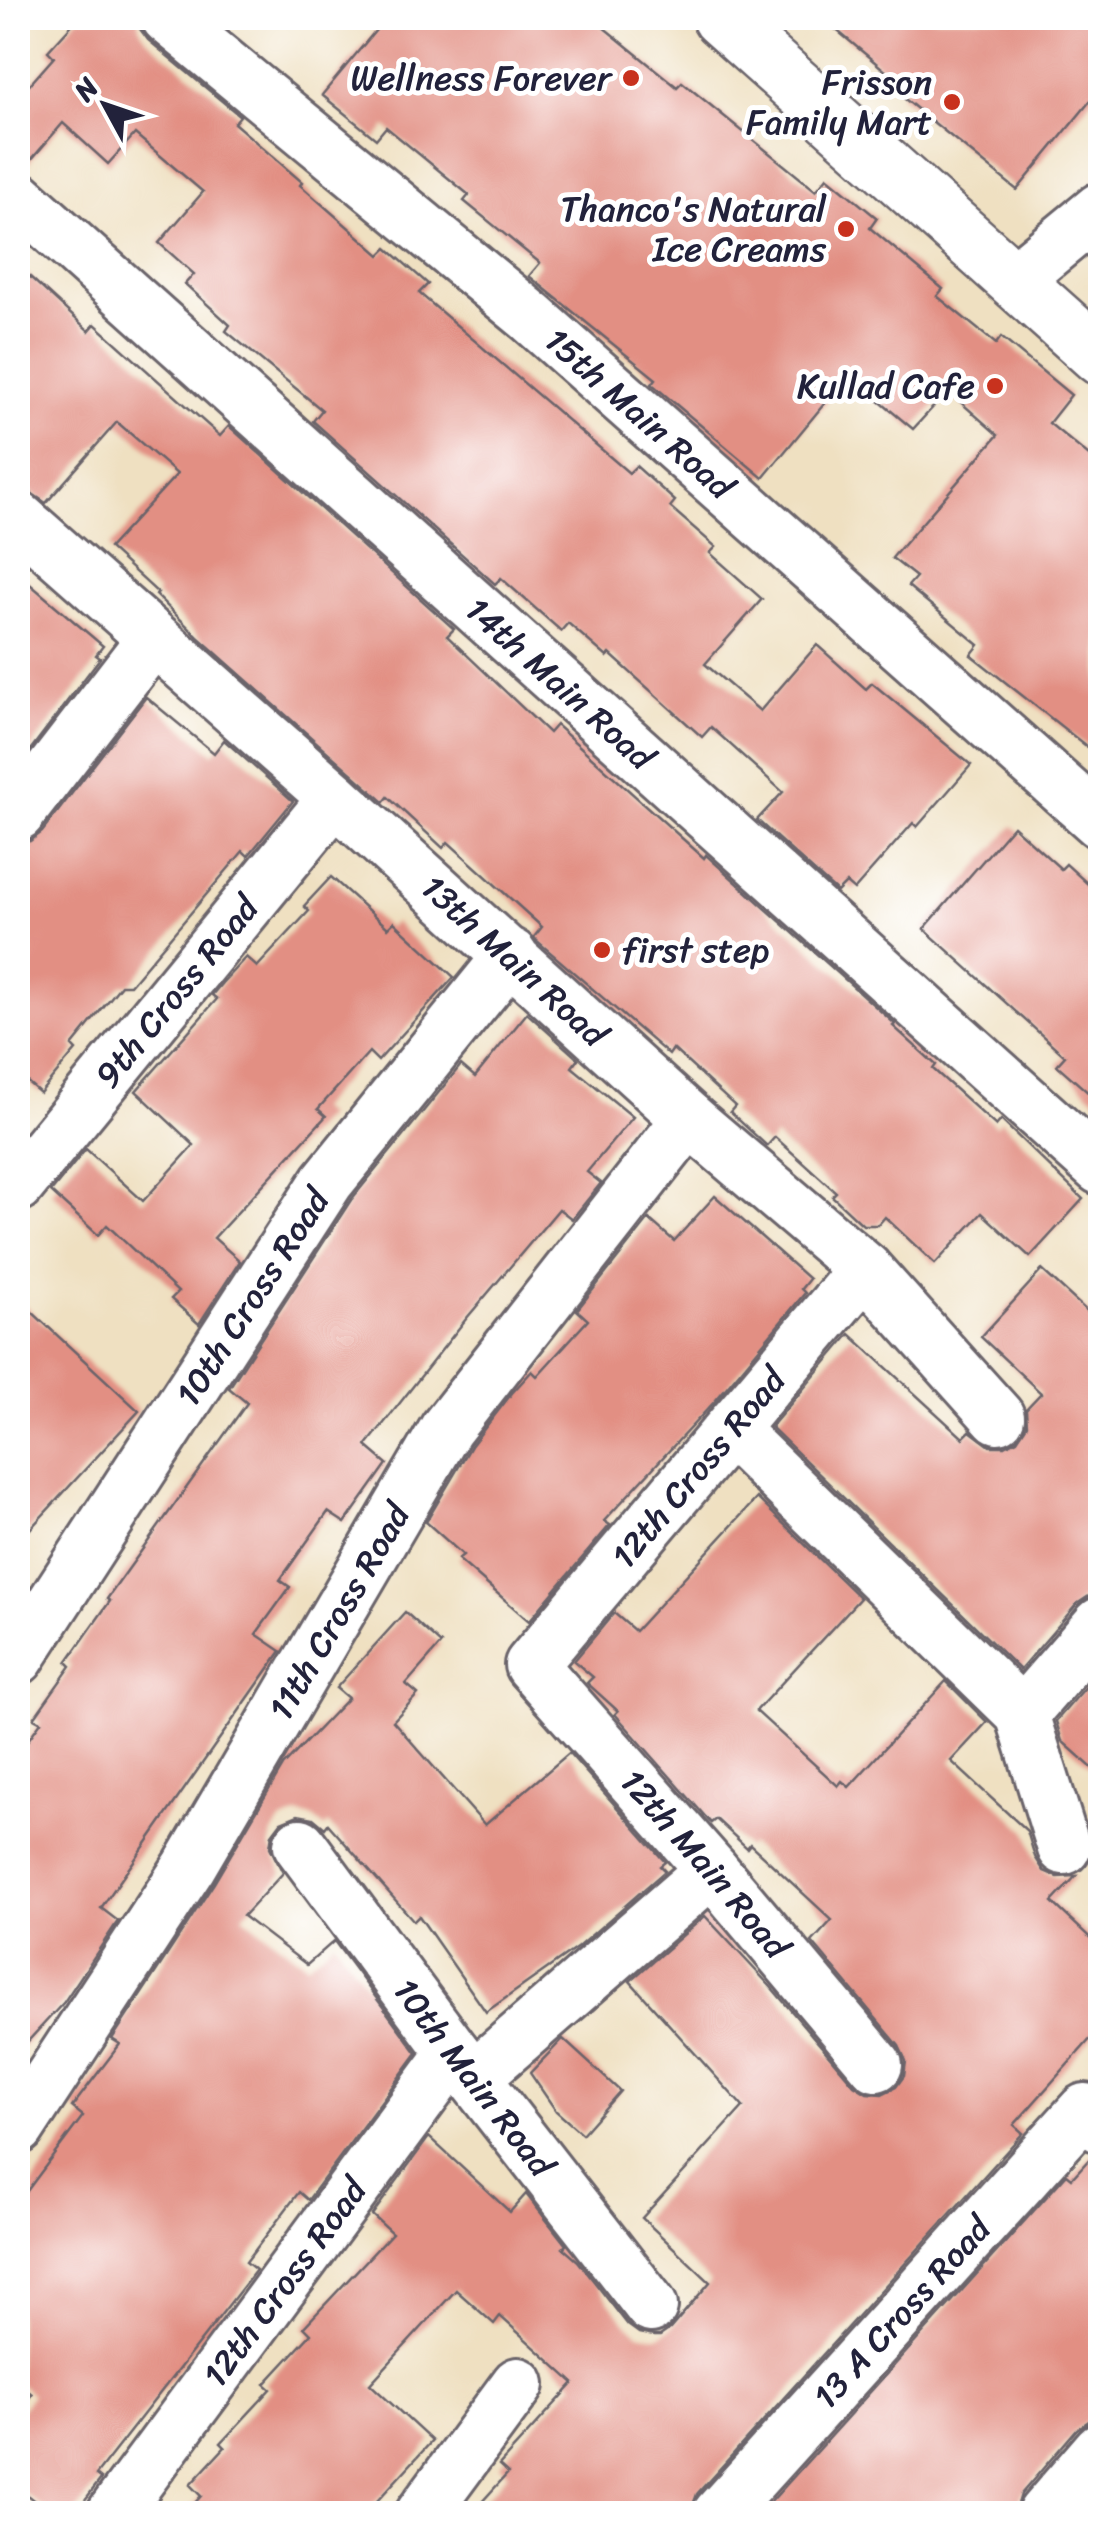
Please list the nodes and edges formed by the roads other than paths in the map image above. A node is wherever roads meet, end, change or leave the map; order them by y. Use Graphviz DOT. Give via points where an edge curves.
graph roads {
  1 [pos="168,18"];
  2 [pos="720,18"];
  3 [pos="18,196"];
  4 [pos="1100,209"];
  5 [pos="1014,280"];
  6 [pos="1100,357"];
  7 [pos="18,518"];
  8 [pos="153,639"];
  9 [pos="336,798"];
  10 [pos="18,814"];
  11 [pos="1100,822"];
  12 [pos="510,955"];
  13 [pos="689,1119"];
  14 [pos="1100,1168"];
  15 [pos="18,1185"];
  16 [pos="865,1270"];
  17 [pos="998,1417"];
  18 [pos="731,1430"];
  19 [pos="1100,1624"];
  20 [pos="18,1658"];
  21 [pos="530,1665"];
  22 [pos="1022,1714"];
  23 [pos="300,1845"];
  24 [pos="1064,1848"];
  25 [pos="712,1870"];
  26 [pos="465,2064"];
  27 [pos="876,2066"];
  28 [pos="1093,2118"];
  29 [pos="18,2128"];
  30 [pos="651,2306"];
  31 [pos="518,2384"];
  32 [pos="1100,2449"];
  33 [pos="114,2514"];
  34 [pos="422,2514"];
  35 [pos="719,2514"];
  36 [pos="1044,2514"];
  1 -- 11 [label="street, 15th Main Road" via="531,317"];
  2 -- 5 [label="street"];
  3 -- 14 [label="street, 14th Main Road"];
  4 -- 5 [label="street"];
  5 -- 6 [label="street"];
  7 -- 8 [label="street, 13th Main Road"];
  8 -- 9 [label="street, 13th Main Road"];
  8 -- 10 [label="street"];
  9 -- 12 [label="street, 13th Main Road"];
  9 -- 15 [label="street, 9th Cross Road"];
  12 -- 13 [label="street, 13th Main Road"];
  12 -- 20 [label="street, 10th Cross Road" via="327,1182"];
  13 -- 16 [label="street, 13th Main Road"];
  13 -- 29 [label="street, 11th Cross Road" via="446,1428 189,1868"];
  16 -- 17 [label="street, 13th Main Road"];
  16 -- 18 [label="street, 12th Cross Road"];
  18 -- 21 [label="street, 12th Cross Road"];
  18 -- 22 [label="street"];
  19 -- 22 [label="street"];
  21 -- 25 [label="street, 12th Main Road"];
  22 -- 24 [label="street"];
  23 -- 26 [label="street, 10th Main Road"];
  25 -- 26 [label="street, 12th Cross Road"];
  25 -- 27 [label="street, 12th Main Road"];
  26 -- 30 [label="street, 10th Main Road"];
  26 -- 33 [label="street, 12th Cross Road"];
  28 -- 35 [label="street, 13 A Cross Road"];
  31 -- 34 [label="street"];
  32 -- 36 [label="street"];
}
